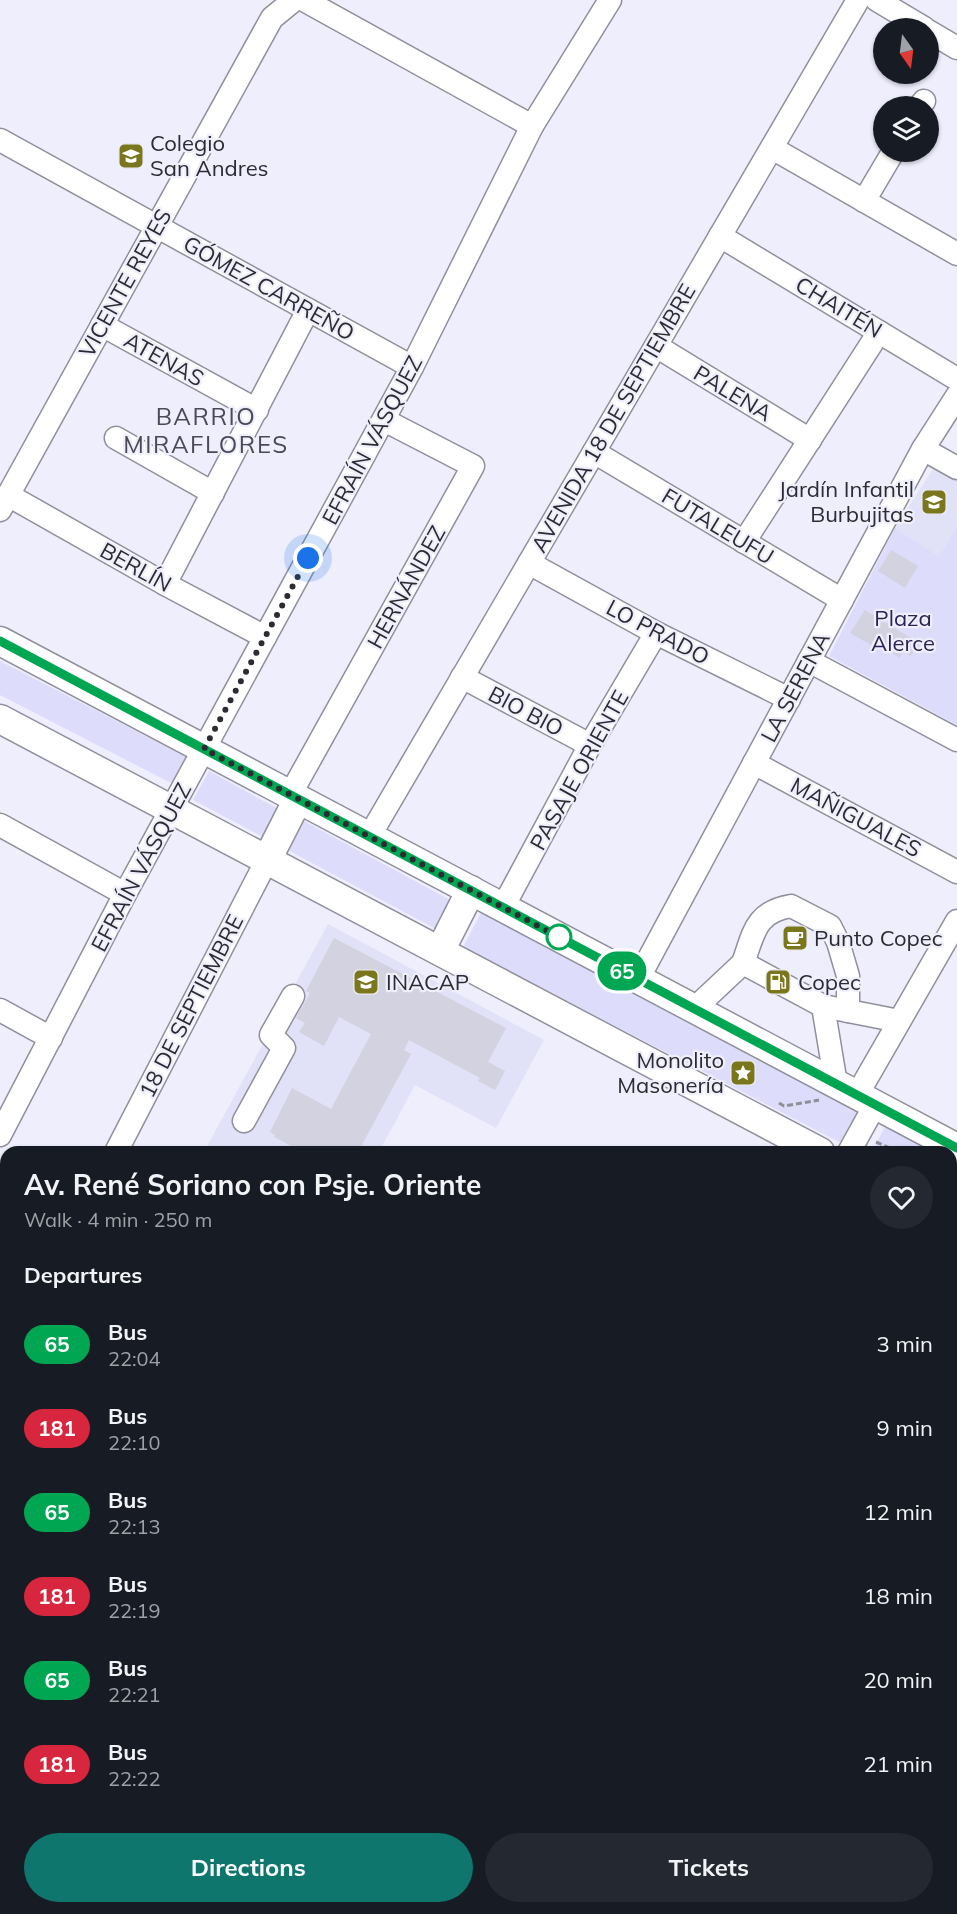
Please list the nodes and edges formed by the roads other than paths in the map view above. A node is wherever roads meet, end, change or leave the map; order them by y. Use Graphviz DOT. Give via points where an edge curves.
graph roads {
  1 [pos="610,0"];
  2 [pos="858,0"];
  3 [pos="877,0"];
  4 [pos="284,6"];
  5 [pos="907,18"];
  6 [pos="939,37"];
  7 [pos="957,48"];
  8 [pos="532,126"];
  9 [pos="0,140"];
  10 [pos="772,148"];
  11 [pos="887,162"];
  12 [pos="864,201"];
  13 [pos="157,226"];
  14 [pos="720,236"];
  15 [pos="956,252"];
  16 [pos="308,310"];
  17 [pos="102,325"];
  18 [pos="879,332"];
  19 [pos="656,346"];
  20 [pos="412,367"];
  21 [pos="957,379"];
  22 [pos="957,396"];
  23 [pos="257,410"];
  24 [pos="384,420"];
  25 [pos="116,438"];
  26 [pos="810,440"];
  27 [pos="923,449"];
  28 [pos="594,452"];
  29 [pos="957,468"];
  30 [pos="5,492"];
  31 [pos="213,493"];
  32 [pos="744,542"];
  33 [pos="529,563"];
  34 [pos="165,584"];
  35 [pos="842,600"];
  36 [pos="656,633"];
  37 [pos="265,637"];
  38 [pos="0,641"];
  39 [pos="809,661"];
  40 [pos="462,676"];
  41 [pos="789,699"];
  42 [pos="0,718"];
  43 [pos="957,740"];
  44 [pos="591,745"];
  45 [pos="204,749"];
  46 [pos="754,763"];
  47 [pos="294,797"];
  48 [pos="171,809"];
  49 [pos="0,825"];
  50 [pos="369,837"];
  51 [pos="267,860"];
  52 [pos="957,872"];
  53 [pos="471,890"];
  54 [pos="125,894"];
  55 [pos="503,907"];
  56 [pos="957,921"];
  57 [pos="440,951"];
  58 [pos="743,963"];
  59 [pos="638,979"];
  60 [pos="293,996"];
  61 [pos="823,1006"];
  62 [pos="694,1009"];
  63 [pos="0,1010"];
  64 [pos="848,1011"];
  65 [pos="899,1022"];
  66 [pos="51,1038"];
  67 [pos="856,1095"];
  68 [pos="244,1121"];
  69 [pos="0,1135"];
  70 [pos="854,1143"];
  71 [pos="119,1146"];
  72 [pos="809,1146"];
  73 [pos="953,1146"];
  1 -- 8 [label="street, EFRAÍN VÁSQUEZ"];
  2 -- 10 [label="street, AVENIDA 18 DE SEPTIEMBRE"];
  3 -- 5 [label="street"];
  4 -- 8 [label="street"];
  4 -- 13 [label="street, VICENTE REYES"];
  6 -- 7 [label="street"];
  8 -- 20 [label="street, EFRAÍN VÁSQUEZ"];
  9 -- 13 [label="street, GÓMEZ CARREÑO"];
  10 -- 12 [label="street"];
  10 -- 14 [label="street, AVENIDA 18 DE SEPTIEMBRE"];
  11 -- 12 [label="street"];
  12 -- 15 [label="street"];
  13 -- 16 [label="street, GÓMEZ CARREÑO"];
  13 -- 17 [label="street, VICENTE REYES"];
  14 -- 18 [label="street, CHAITÉN"];
  14 -- 19 [label="street, AVENIDA 18 DE SEPTIEMBRE"];
  16 -- 20 [label="street, GÓMEZ CARREÑO"];
  16 -- 23 [label="street"];
  17 -- 23 [label="street, ATENAS"];
  17 -- 30 [label="street, VICENTE REYES"];
  18 -- 21 [label="street, CHAITÉN"];
  18 -- 26 [label="street"];
  19 -- 26 [label="street, PALENA"];
  19 -- 28 [label="street, AVENIDA 18 DE SEPTIEMBRE"];
  20 -- 24 [label="street, EFRAÍN VÁSQUEZ"];
  22 -- 27 [label="street, LA SERENA"];
  23 -- 31 [label="street"];
  24 -- 37 [label="street, EFRAÍN VÁSQUEZ"];
  24 -- 47 [label="street, HERNÁNDEZ" via="473,466"];
  25 -- 31 [label="street"];
  26 -- 32 [label="street"];
  27 -- 29 [label="street"];
  27 -- 35 [label="street, LA SERENA"];
  28 -- 32 [label="street, FUTALEUFU"];
  28 -- 33 [label="street, AVENIDA 18 DE SEPTIEMBRE"];
  30 -- 34 [label="street, BERLÍN"];
  31 -- 34 [label="street"];
  32 -- 35 [label="street, FUTALEUFU"];
  33 -- 36 [label="street, LO PRADO"];
  33 -- 40 [label="street, AVENIDA 18 DE SEPTIEMBRE"];
  34 -- 37 [label="street, BERLÍN"];
  35 -- 39 [label="street, LA SERENA"];
  36 -- 41 [label="street, LO PRADO"];
  36 -- 44 [label="street, PASAJE ORIENTE"];
  37 -- 45 [label="street, EFRAÍN VÁSQUEZ"];
  38 -- 45 [label="main road"];
  39 -- 41 [label="street, LA SERENA"];
  39 -- 43 [label="street"];
  40 -- 44 [label="street, BIO BIO"];
  40 -- 50 [label="street, AVENIDA 18 DE SEPTIEMBRE"];
  41 -- 46 [label="street, LA SERENA"];
  42 -- 48 [label="main road"];
  44 -- 55 [label="street, PASAJE ORIENTE"];
  45 -- 47 [label="main road"];
  45 -- 48 [label="street, EFRAÍN VÁSQUEZ"];
  46 -- 52 [label="street, MAÑIGUALES"];
  46 -- 59 [label="street, LA SERENA"];
  47 -- 50 [label="main road"];
  47 -- 51 [label="main road"];
  48 -- 51 [label="main road"];
  48 -- 54 [label="street, EFRAÍN VÁSQUEZ"];
  49 -- 54 [label="street"];
  50 -- 53 [label="main road"];
  51 -- 57 [label="main road"];
  51 -- 71 [label="street, 18 DE SEPTIEMBRE"];
  53 -- 55 [label="main road"];
  53 -- 57 [label="main road"];
  54 -- 66 [label="street, EFRAÍN VÁSQUEZ"];
  55 -- 59 [label="main road"];
  56 -- 65 [label="street"];
  57 -- 72 [label="main road"];
  58 -- 61 [label="street"];
  58 -- 62 [label="street"];
  58 -- 64 [label="street" via="757,925 774,911 792,906 830,926 848,976"];
  59 -- 62 [label="main road"];
  60 -- 68 [label="street" via="271,1035 284,1048"];
  61 -- 64 [label="street"];
  61 -- 67 [label="street"];
  62 -- 67 [label="main road"];
  63 -- 66 [label="street"];
  64 -- 65 [label="street"];
  65 -- 67 [label="street"];
  66 -- 69 [label="street, EFRAÍN VÁSQUEZ"];
  67 -- 70 [label="street"];
  67 -- 73 [label="main road"];
}
